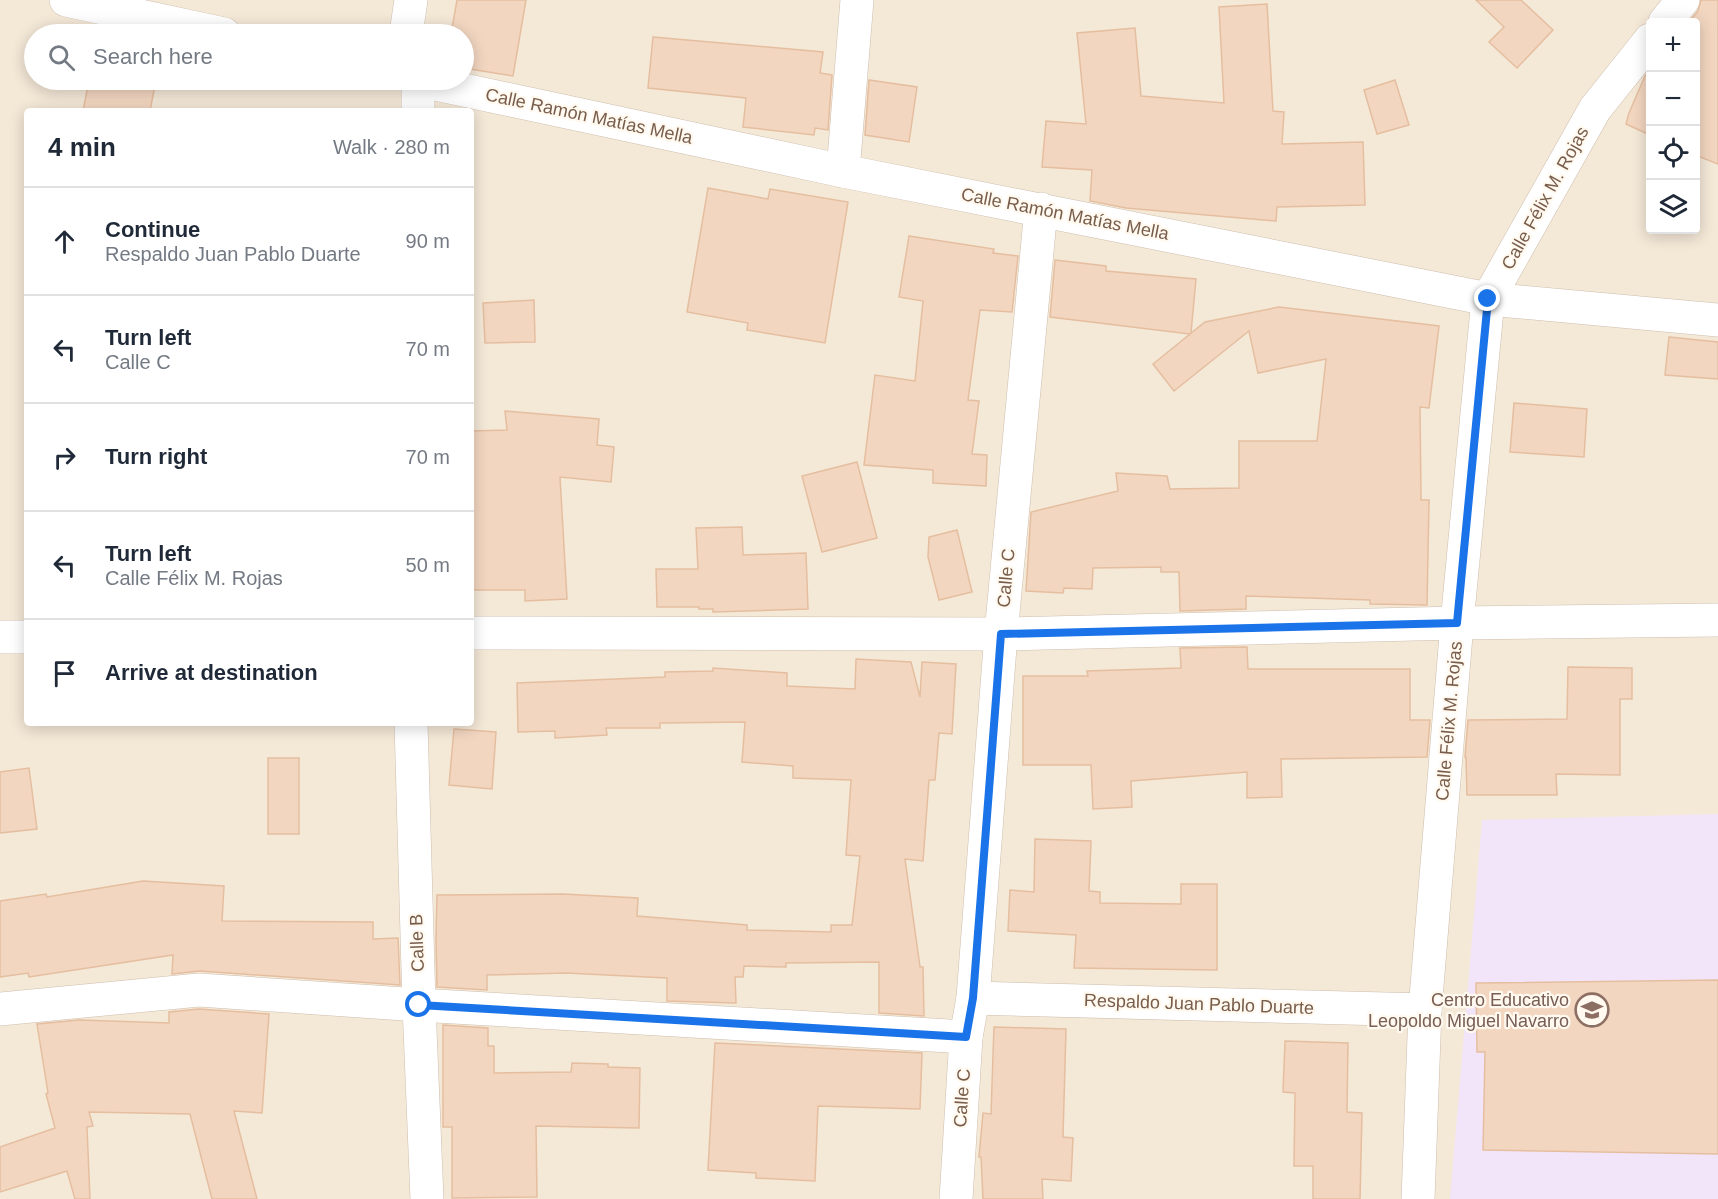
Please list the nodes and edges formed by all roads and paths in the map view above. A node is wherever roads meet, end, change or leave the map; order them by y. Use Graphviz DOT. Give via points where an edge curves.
graph roads {
  1 [pos="66,0"];
  2 [pos="411,0"];
  3 [pos="857,0"];
  4 [pos="1683,0"];
  5 [pos="108,4"];
  6 [pos="1668,18"];
  7 [pos="185,24"];
  8 [pos="407,24"];
  9 [pos="1646,45"];
  10 [pos="418,90"];
  11 [pos="465,90"];
  12 [pos="417,108"];
  13 [pos="843,171"];
  14 [pos="1041,209"];
  15 [pos="1488,299"];
  16 [pos="1718,320"];
  17 [pos="1718,620"];
  18 [pos="1457,623"];
  19 [pos="474,633"];
  20 [pos="1001,634"];
  21 [pos="0,637"];
  22 [pos="24,637"];
  23 [pos="411,726"];
  24 [pos="973,998"];
  25 [pos="419,1005"];
  26 [pos="0,1010"];
  27 [pos="1425,1010"];
  28 [pos="966,1037"];
  29 [pos="427,1199"];
  30 [pos="956,1199"];
  31 [pos="1418,1199"];
  1 -- 5 [label="street"];
  2 -- 8 [label="street"];
  3 -- 13 [label="street"];
  4 -- 6 [label="street"];
  5 -- 7 [label="street"];
  9 -- 15 [label="street, Calle Félix M. Rojas" via="1595,109"];
  10 -- 12 [label="street"];
  11 -- 13 [label="street, Calle Ramón Matías Mella"];
  13 -- 14 [label="street, Calle Ramón Matías Mella"];
  14 -- 15 [label="street, Calle Ramón Matías Mella"];
  14 -- 20 [label="street, Calle C"];
  15 -- 16 [label="street, Calle Ramón Matías Mella"];
  15 -- 18 [label="street, Calle Félix M. Rojas"];
  17 -- 18 [label="street"];
  18 -- 20 [label="street"];
  18 -- 27 [label="street, Calle Félix M. Rojas"];
  19 -- 20 [label="street"];
  20 -- 24 [label="street, Calle C"];
  21 -- 22 [label="street"];
  23 -- 25 [label="street, Calle B"];
  24 -- 27 [label="street, Respaldo Juan Pablo Duarte"];
  24 -- 28 [label="street, Calle C"];
  25 -- 26 [label="street" via="199,990"];
  25 -- 28 [label="street"];
  25 -- 29 [label="street, Calle B"];
  27 -- 31 [label="street, Calle Félix M. Rojas"];
  28 -- 30 [label="street, Calle C"];
}
